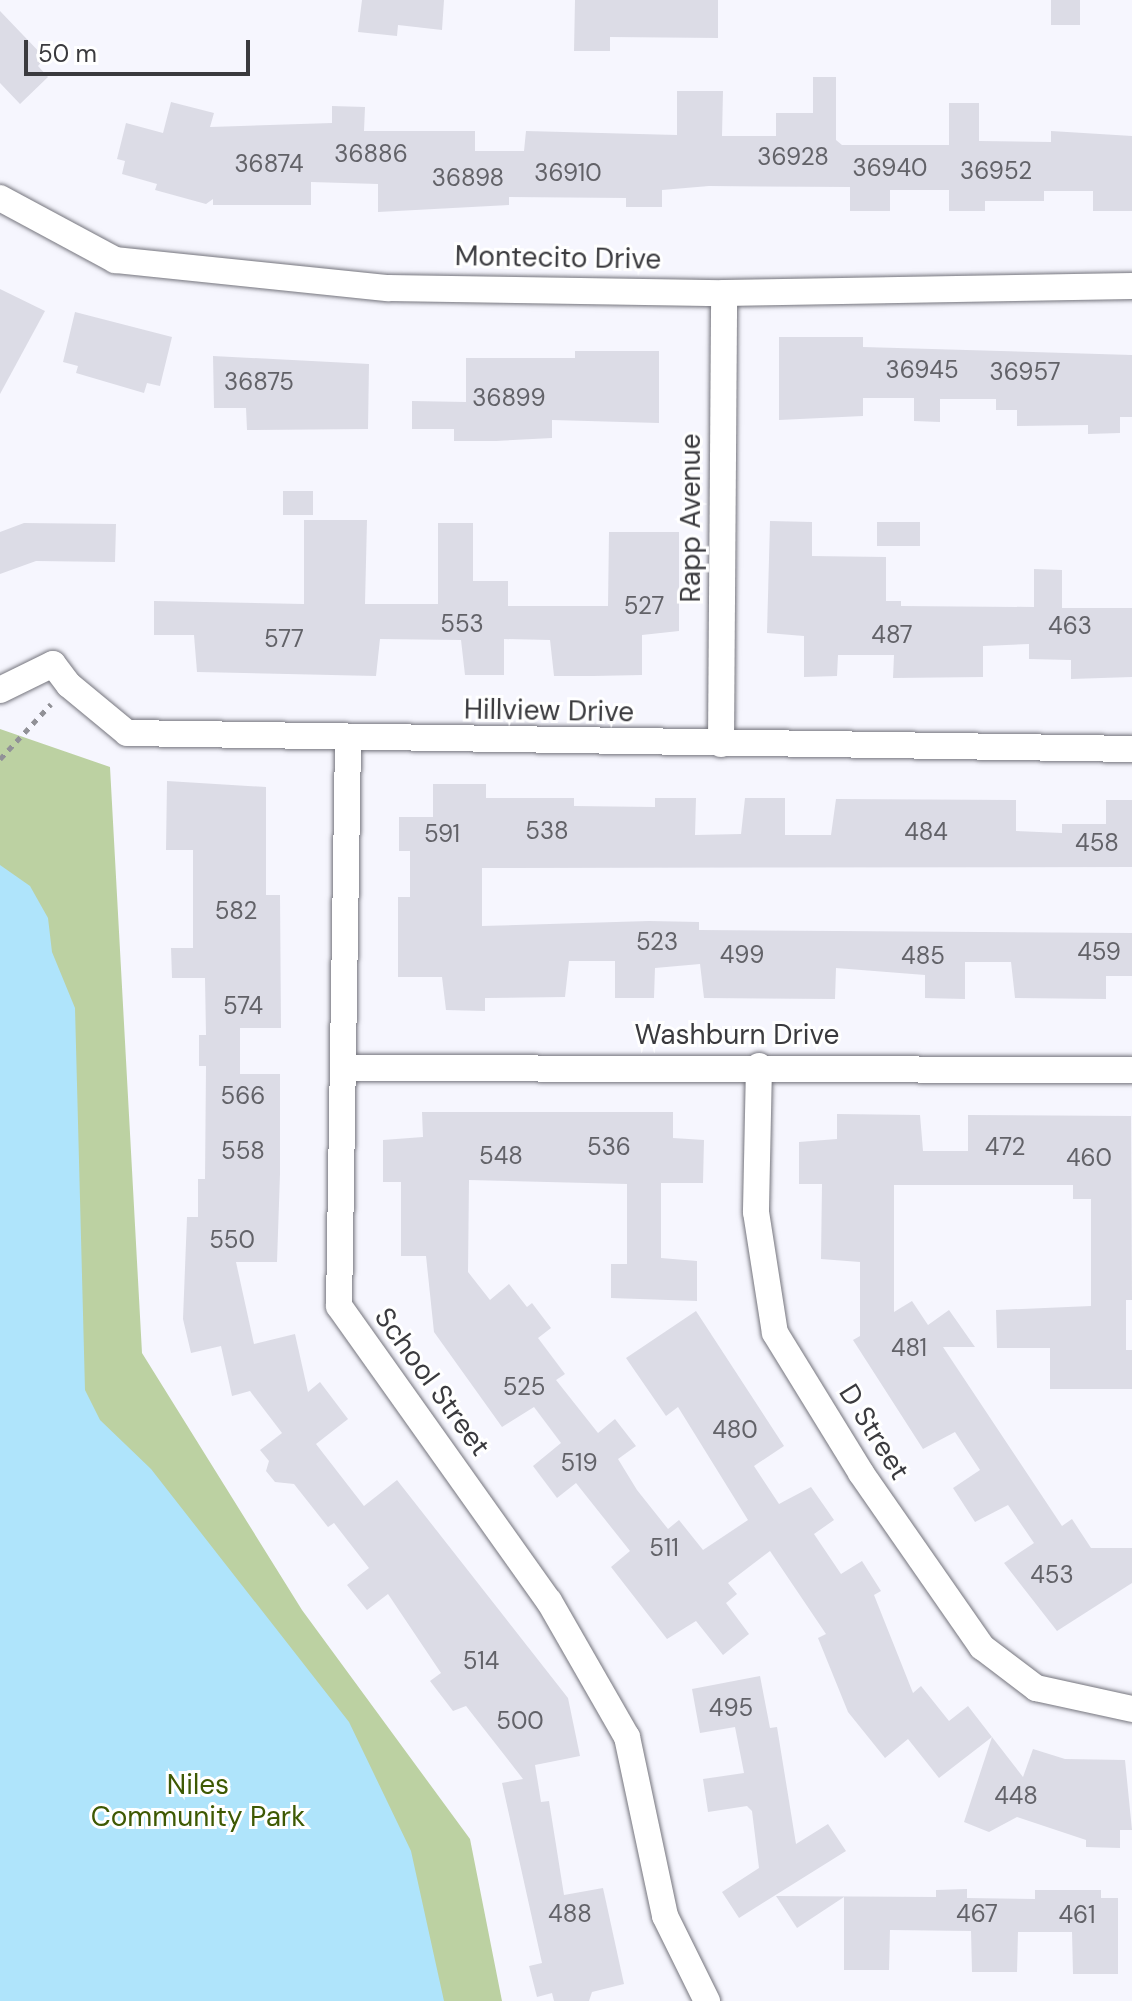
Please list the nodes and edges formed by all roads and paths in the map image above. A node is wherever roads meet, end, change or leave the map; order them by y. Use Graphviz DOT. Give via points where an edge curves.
graph roads {
  1 [pos="0,198"];
  2 [pos="1132,286"];
  3 [pos="724,293"];
  4 [pos="69,685"];
  5 [pos="0,690"];
  6 [pos="348,741"];
  7 [pos="721,744"];
  8 [pos="1132,749"];
  9 [pos="0,759"];
  10 [pos="759,1066"];
  11 [pos="343,1068"];
  12 [pos="1132,1070"];
  13 [pos="1132,1709"];
  14 [pos="707,2001"];
  1 -- 3 [label="street, Montecito Drive" via="115,260 388,288"];
  2 -- 3 [label="street, Montecito Drive"];
  3 -- 7 [label="street, Rapp Avenue"];
  4 -- 5 [label="street, Hillview Drive" via="53,664"];
  4 -- 6 [label="street, Hillview Drive" via="127,733"];
  4 -- 9 [label="path"];
  6 -- 7 [label="street, Hillview Drive"];
  6 -- 11 [label="street, School Street"];
  7 -- 8 [label="street, Hillview Drive"];
  10 -- 11 [label="street, Washburn Drive"];
  10 -- 12 [label="street, Washburn Drive"];
  10 -- 13 [label="street, D Street" via="756,1212 775,1333 861,1473 982,1647 1036,1688"];
  11 -- 14 [label="street, School Street" via="339,1306 549,1601 627,1737 665,1916"];
}
